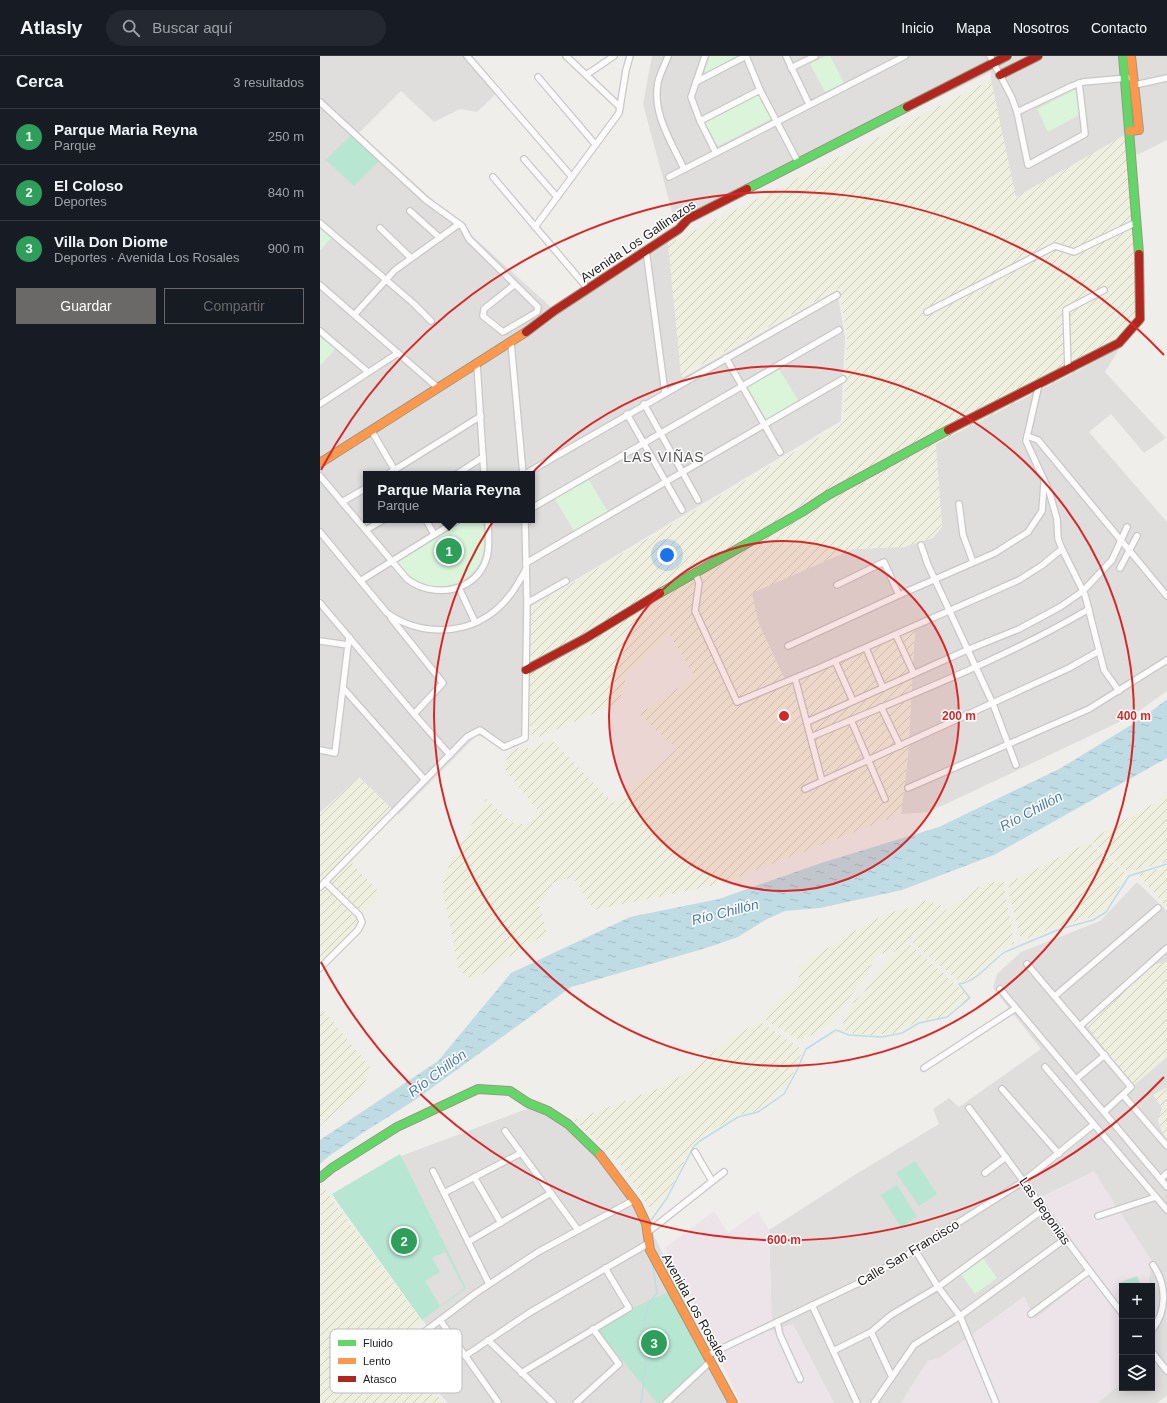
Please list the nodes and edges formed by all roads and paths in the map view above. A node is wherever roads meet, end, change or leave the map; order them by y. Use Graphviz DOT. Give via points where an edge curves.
graph roads {
  1 [pos="467,56"];
  2 [pos="566,56"];
  3 [pos="614,56"];
  4 [pos="630,56"];
  5 [pos="668,56"];
  6 [pos="705,56"];
  7 [pos="746,56"];
  8 [pos="786,56"];
  9 [pos="815,56"];
  10 [pos="905,56"];
  11 [pos="1007,56"];
  12 [pos="1038,56"];
  13 [pos="1122,56"];
  14 [pos="1131,56"];
  15 [pos="992,59"];
  16 [pos="791,68"];
  17 [pos="586,75"];
  18 [pos="1000,75"];
  19 [pos="538,77"];
  20 [pos="1125,78"];
  21 [pos="1167,78"];
  22 [pos="1134,81"];
  23 [pos="696,82"];
  24 [pos="1079,83"];
  25 [pos="760,90"];
  26 [pos="320,102"];
  27 [pos="809,104"];
  28 [pos="620,107"];
  29 [pos="1017,112"];
  30 [pos="700,121"];
  31 [pos="776,121"];
  32 [pos="1130,131"];
  33 [pos="595,144"];
  34 [pos="716,153"];
  35 [pos="524,159"];
  36 [pos="798,162"];
  37 [pos="684,169"];
  38 [pos="572,176"];
  39 [pos="493,177"];
  40 [pos="668,177"];
  41 [pos="557,197"];
  42 [pos="410,211"];
  43 [pos="1136,222"];
  44 [pos="320,223"];
  45 [pos="459,224"];
  46 [pos="535,227"];
  47 [pos="380,228"];
  48 [pos="440,238"];
  49 [pos="646,250"];
  50 [pos="411,258"];
  51 [pos="385,280"];
  52 [pos="514,284"];
  53 [pos="320,285"];
  54 [pos="588,289"];
  55 [pos="1104,290"];
  56 [pos="837,295"];
  57 [pos="927,312"];
  58 [pos="355,314"];
  59 [pos="432,321"];
  60 [pos="839,330"];
  61 [pos="320,331"];
  62 [pos="511,343"];
  63 [pos="398,353"];
  64 [pos="726,358"];
  65 [pos="477,364"];
  66 [pos="1068,368"];
  67 [pos="368,372"];
  68 [pos="843,380"];
  69 [pos="1039,384"];
  70 [pos="742,386"];
  71 [pos="437,387"];
  72 [pos="665,393"];
  73 [pos="320,404"];
  74 [pos="644,404"];
  75 [pos="627,414"];
  76 [pos="481,416"];
  77 [pos="765,425"];
  78 [pos="371,430"];
  79 [pos="661,434"];
  80 [pos="1026,436"];
  81 [pos="644,443"];
  82 [pos="780,452"];
  83 [pos="483,457"];
  84 [pos="320,463"];
  85 [pos="395,471"];
  86 [pos="398,471"];
  87 [pos="462,471"];
  88 [pos="484,471"];
  89 [pos="524,471"];
  90 [pos="529,471"];
  91 [pos="682,472"];
  92 [pos="320,476"];
  93 [pos="666,482"];
  94 [pos="1044,482"];
  95 [pos="363,490"];
  96 [pos="698,500"];
  97 [pos="342,502"];
  98 [pos="959,504"];
  99 [pos="535,506"];
  100 [pos="682,510"];
  101 [pos="378,523"];
  102 [pos="428,523"];
  103 [pos="453,523"];
  104 [pos="488,523"];
  105 [pos="525,523"];
  106 [pos="1127,527"];
  107 [pos="366,530"];
  108 [pos="320,532"];
  109 [pos="434,534"];
  110 [pos="1137,536"];
  111 [pos="1120,540"];
  112 [pos="921,545"];
  113 [pos="1062,549"];
  114 [pos="1129,551"];
  115 [pos="391,561"];
  116 [pos="973,562"];
  117 [pos="526,566"];
  118 [pos="1120,568"];
  119 [pos="695,572"];
  120 [pos="934,579"];
  121 [pos="360,581"];
  122 [pos="566,581"];
  123 [pos="837,585"];
  124 [pos="459,588"];
  125 [pos="1083,590"];
  126 [pos="899,595"];
  127 [pos="1167,596"];
  128 [pos="320,603"];
  129 [pos="527,603"];
  130 [pos="1088,609"];
  131 [pos="949,611"];
  132 [pos="388,613"];
  133 [pos="475,622"];
  134 [pos="896,635"];
  135 [pos="349,637"];
  136 [pos="320,641"];
  137 [pos="348,645"];
  138 [pos="788,646"];
  139 [pos="866,648"];
  140 [pos="967,650"];
  141 [pos="1099,651"];
  142 [pos="1167,660"];
  143 [pos="836,661"];
  144 [pos="975,666"];
  145 [pos="526,670"];
  146 [pos="914,674"];
  147 [pos="795,678"];
  148 [pos="343,688"];
  149 [pos="883,688"];
  150 [pos="1119,691"];
  151 [pos="853,701"];
  152 [pos="993,704"];
  153 [pos="881,707"];
  154 [pos="414,714"];
  155 [pos="851,720"];
  156 [pos="807,722"];
  157 [pos="811,738"];
  158 [pos="1009,744"];
  159 [pos="900,746"];
  160 [pos="320,750"];
  161 [pos="450,755"];
  162 [pos="869,760"];
  163 [pos="1016,765"];
  164 [pos="425,780"];
  165 [pos="822,781"];
  166 [pos="908,788"];
  167 [pos="805,789"];
  168 [pos="885,798"];
  169 [pos="325,882"];
  170 [pos="320,887"];
  171 [pos="1158,908"];
  172 [pos="1167,948"];
  173 [pos="1027,964"];
  174 [pos="320,968"];
  175 [pos="1000,990"];
  176 [pos="1055,996"];
  177 [pos="1016,1008"];
  178 [pos="1080,1026"];
  179 [pos="1105,1055"];
  180 [pos="1045,1067"];
  181 [pos="924,1068"];
  182 [pos="1076,1079"];
  183 [pos="1002,1089"];
  184 [pos="1123,1095"];
  185 [pos="969,1108"];
  186 [pos="1104,1112"];
  187 [pos="1093,1125"];
  188 [pos="505,1131"];
  189 [pos="1167,1146"];
  190 [pos="696,1152"];
  191 [pos="521,1153"];
  192 [pos="1060,1154"];
  193 [pos="1006,1157"];
  194 [pos="433,1171"];
  195 [pos="724,1172"];
  196 [pos="985,1173"];
  197 [pos="1167,1173"];
  198 [pos="474,1177"];
  199 [pos="320,1178"];
  200 [pos="1161,1179"];
  201 [pos="712,1181"];
  202 [pos="1024,1181"];
  203 [pos="1167,1186"];
  204 [pos="444,1193"];
  205 [pos="551,1193"];
  206 [pos="1156,1197"];
  207 [pos="634,1200"];
  208 [pos="1044,1209"];
  209 [pos="1167,1210"];
  210 [pos="1098,1216"];
  211 [pos="501,1223"];
  212 [pos="578,1230"];
  213 [pos="648,1232"];
  214 [pos="1065,1239"];
  215 [pos="468,1242"];
  216 [pos="649,1243"];
  217 [pos="915,1250"];
  218 [pos="1152,1265"];
  219 [pos="605,1268"];
  220 [pos="1089,1271"];
  221 [pos="489,1284"];
  222 [pos="938,1287"];
  223 [pos="812,1305"];
  224 [pos="1119,1309"];
  225 [pos="1031,1314"];
  226 [pos="960,1316"];
  227 [pos="440,1320"];
  228 [pos="777,1322"];
  229 [pos="1155,1325"];
  230 [pos="428,1329"];
  231 [pos="446,1329"];
  232 [pos="592,1330"];
  233 [pos="871,1332"];
  234 [pos="488,1340"];
  235 [pos="833,1351"];
  236 [pos="462,1352"];
  237 [pos="1154,1355"];
  238 [pos="465,1356"];
  239 [pos="710,1358"];
  240 [pos="1167,1371"];
  241 [pos="521,1373"];
  242 [pos="892,1377"];
  243 [pos="800,1379"];
  244 [pos="498,1402"];
  245 [pos="553,1403"];
  246 [pos="576,1403"];
  247 [pos="666,1403"];
  248 [pos="733,1403"];
  249 [pos="857,1403"];
  250 [pos="874,1403"];
  251 [pos="996,1403"];
  1 -- 38 [label="street"];
  2 -- 17 [label="street"];
  3 -- 17 [label="street"];
  4 -- 28 [label="street"];
  5 -- 37 [label="street" via="658,81 657,98 660,118"];
  6 -- 23 [label="street"];
  7 -- 23 [label="street"];
  7 -- 25 [label="street"];
  8 -- 16 [label="street"];
  9 -- 16 [label="street"];
  10 -- 27 [label="street"];
  11 -- 15 [label="street, Avenida Los Gallinazos"];
  12 -- 18 [label="street"];
  13 -- 20 [label="street"];
  14 -- 22 [label="street"];
  15 -- 18 [label="street"];
  15 -- 36 [label="street, Avenida Los Gallinazos"];
  16 -- 27 [label="street"];
  17 -- 28 [label="street"];
  18 -- 29 [label="street"];
  19 -- 33 [label="street"];
  20 -- 22 [label="street"];
  20 -- 24 [label="street"];
  20 -- 32 [label="street"];
  21 -- 22 [label="street"];
  22 -- 32 [label="street" via="1139,130"];
  23 -- 30 [label="street" via="691,97"];
  24 -- 29 [label="street"];
  24 -- 29 [label="street" via="1085,134 1028,165"];
  25 -- 30 [label="street"];
  25 -- 31 [label="street"];
  26 -- 45 [label="street" via="426,200"];
  27 -- 31 [label="street"];
  28 -- 33 [label="street" via="619,113"];
  30 -- 34 [label="street"];
  31 -- 34 [label="street"];
  31 -- 36 [label="street"];
  32 -- 43 [label="street"];
  33 -- 38 [label="street"];
  34 -- 37 [label="street"];
  35 -- 41 [label="street"];
  36 -- 49 [label="street, Avenida Los Gallinazos" via="688,219 679,229"];
  37 -- 40 [label="street"];
  38 -- 41 [label="street"];
  39 -- 46 [label="street"];
  41 -- 46 [label="street"];
  42 -- 48 [label="street"];
  43 -- 57 [label="street" via="1074,252 1055,246"];
  43 -- 66 [label="street" via="1140,319 1119,343"];
  44 -- 51 [label="street"];
  45 -- 48 [label="street"];
  45 -- 52 [label="street" via="468,239"];
  46 -- 54 [label="street"];
  47 -- 50 [label="street"];
  48 -- 50 [label="street"];
  49 -- 54 [label="street, Avenida Los Gallinazos"];
  49 -- 72 [label="street"];
  50 -- 51 [label="street"];
  51 -- 58 [label="street"];
  51 -- 59 [label="street"];
  52 -- 52 [label="street" via="484,308 483,312 483,316 503,332 538,310 538,307"];
  53 -- 58 [label="street"];
  54 -- 62 [label="street, Avenida Los Gallinazos"];
  55 -- 66 [label="street" via="1066,310"];
  56 -- 64 [label="street"];
  58 -- 63 [label="street"];
  60 -- 70 [label="street"];
  61 -- 67 [label="street"];
  62 -- 65 [label="street, Avenida Los Gallinazos"];
  62 -- 89 [label="street"];
  63 -- 67 [label="street"];
  63 -- 71 [label="street"];
  64 -- 70 [label="street"];
  64 -- 72 [label="street"];
  65 -- 71 [label="street, Avenida Los Gallinazos"];
  65 -- 76 [label="street"];
  66 -- 69 [label="street"];
  67 -- 73 [label="street"];
  68 -- 77 [label="street"];
  69 -- 80 [label="street"];
  69 -- 119 [label="street" via="946,431"];
  70 -- 77 [label="street"];
  70 -- 79 [label="street"];
  71 -- 78 [label="street, Avenida Los Gallinazos"];
  72 -- 74 [label="street"];
  74 -- 75 [label="street"];
  74 -- 79 [label="street"];
  75 -- 81 [label="street"];
  75 -- 90 [label="street"];
  76 -- 83 [label="street"];
  76 -- 86 [label="street"];
  77 -- 82 [label="street"];
  77 -- 91 [label="street"];
  78 -- 84 [label="street, Avenida Los Gallinazos"];
  78 -- 85 [label="street"];
  79 -- 81 [label="street"];
  79 -- 91 [label="street"];
  80 -- 94 [label="street" via="1026,442"];
  80 -- 111 [label="street" via="1038,440"];
  81 -- 93 [label="street"];
  81 -- 99 [label="street"];
  83 -- 87 [label="street"];
  83 -- 88 [label="street"];
  91 -- 93 [label="street"];
  91 -- 96 [label="street"];
  92 -- 97 [label="street"];
  93 -- 100 [label="street"];
  93 -- 117 [label="street"];
  94 -- 113 [label="street" via="1057,519 1058,539"];
  94 -- 116 [label="street" via="1042,511 1028,532 995,553"];
  95 -- 97 [label="street"];
  97 -- 107 [label="street"];
  98 -- 116 [label="street" via="963,535"];
  101 -- 107 [label="street"];
  102 -- 109 [label="street"];
  103 -- 109 [label="street"];
  104 -- 124 [label="street" via="486,558 477,575"];
  105 -- 117 [label="street"];
  106 -- 111 [label="street"];
  107 -- 115 [label="street"];
  108 -- 121 [label="street"];
  109 -- 115 [label="street"];
  110 -- 114 [label="street"];
  111 -- 114 [label="street"];
  111 -- 125 [label="street" via="1112,560"];
  112 -- 120 [label="street"];
  113 -- 125 [label="street"];
  113 -- 131 [label="street" via="1019,580"];
  114 -- 118 [label="street"];
  114 -- 127 [label="street"];
  115 -- 121 [label="street"];
  115 -- 124 [label="street" via="415,586 439,592"];
  116 -- 120 [label="street"];
  117 -- 129 [label="street"];
  117 -- 133 [label="street" via="517,586 507,599 487,616"];
  119 -- 145 [label="street" via="586,638"];
  119 -- 147 [label="street" via="699,583 695,611 737,702"];
  120 -- 126 [label="street"];
  120 -- 131 [label="street"];
  121 -- 132 [label="street"];
  122 -- 129 [label="street"];
  123 -- 126 [label="street" via="884,562"];
  124 -- 133 [label="street"];
  125 -- 130 [label="street"];
  125 -- 140 [label="street" via="1060,607 1019,629"];
  126 -- 138 [label="street"];
  128 -- 135 [label="street"];
  129 -- 145 [label="street"];
  130 -- 141 [label="street"];
  130 -- 144 [label="street" via="1050,632"];
  131 -- 134 [label="street"];
  131 -- 140 [label="street"];
  132 -- 133 [label="street" via="399,621 424,629 450,630"];
  132 -- 154 [label="street" via="443,683"];
  134 -- 139 [label="street"];
  134 -- 146 [label="street"];
  135 -- 137 [label="street"];
  135 -- 154 [label="street"];
  136 -- 137 [label="street"];
  137 -- 148 [label="street"];
  139 -- 143 [label="street"];
  139 -- 149 [label="street"];
  140 -- 144 [label="street"];
  140 -- 146 [label="street"];
  141 -- 150 [label="street" via="1104,670"];
  141 -- 152 [label="street" via="1070,668"];
  142 -- 150 [label="street"];
  143 -- 147 [label="street"];
  143 -- 151 [label="street"];
  144 -- 152 [label="street"];
  144 -- 153 [label="street"];
  145 -- 161 [label="street" via="525,738 504,746 480,730 468,737"];
  146 -- 149 [label="street"];
  147 -- 156 [label="street"];
  148 -- 160 [label="street" via="335,753"];
  148 -- 164 [label="street"];
  149 -- 151 [label="street"];
  150 -- 158 [label="street" via="1089,708"];
  151 -- 156 [label="street"];
  152 -- 158 [label="street"];
  152 -- 159 [label="street"];
  153 -- 155 [label="street"];
  153 -- 159 [label="street"];
  154 -- 161 [label="street"];
  155 -- 157 [label="street"];
  155 -- 162 [label="street"];
  156 -- 157 [label="street"];
  157 -- 165 [label="street"];
  158 -- 163 [label="street"];
  158 -- 166 [label="street"];
  159 -- 162 [label="street"];
  161 -- 164 [label="street"];
  162 -- 165 [label="street"];
  162 -- 168 [label="street"];
  164 -- 169 [label="street"];
  165 -- 167 [label="street"];
  169 -- 170 [label="street"];
  169 -- 174 [label="street" via="359,915 362,922 358,930"];
  171 -- 176 [label="street"];
  172 -- 178 [label="street"];
  173 -- 176 [label="street"];
  175 -- 177 [label="street"];
  176 -- 178 [label="street"];
  177 -- 181 [label="street"];
  177 -- 182 [label="street"];
  178 -- 179 [label="street"];
  179 -- 182 [label="street"];
  179 -- 184 [label="street" via="1131,1087"];
  180 -- 187 [label="street"];
  182 -- 186 [label="street"];
  183 -- 192 [label="street"];
  184 -- 186 [label="street"];
  184 -- 189 [label="street"];
  185 -- 193 [label="street, Las Begonias"];
  186 -- 200 [label="street"];
  187 -- 192 [label="street, Calle San Francisco"];
  187 -- 206 [label="street"];
  188 -- 191 [label="street"];
  190 -- 201 [label="street"];
  191 -- 198 [label="street"];
  191 -- 205 [label="street"];
  192 -- 202 [label="street, Calle San Francisco"];
  193 -- 196 [label="street"];
  193 -- 202 [label="street, Las Begonias"];
  194 -- 204 [label="street"];
  195 -- 201 [label="street"];
  197 -- 200 [label="street"];
  198 -- 204 [label="street"];
  198 -- 211 [label="street"];
  199 -- 207 [label="street, Avenida Los Rosales" via="397,1128 478,1090 510,1091 528,1104 548,1111 568,1124 601,1156"];
  200 -- 203 [label="street"];
  201 -- 213 [label="street"];
  202 -- 208 [label="street, Las Begonias"];
  202 -- 217 [label="street, Calle San Francisco"];
  204 -- 215 [label="street"];
  205 -- 211 [label="street"];
  205 -- 212 [label="street"];
  206 -- 209 [label="street"];
  206 -- 210 [label="street"];
  207 -- 212 [label="street"];
  207 -- 213 [label="street, Avenida Los Rosales"];
  208 -- 214 [label="street, Las Begonias"];
  208 -- 222 [label="street"];
  211 -- 215 [label="street"];
  212 -- 221 [label="street"];
  213 -- 216 [label="street, Avenida Los Rosales"];
  214 -- 220 [label="street, Las Begonias"];
  214 -- 226 [label="street"];
  215 -- 221 [label="street"];
  216 -- 219 [label="street"];
  216 -- 239 [label="street, Avenida Los Rosales" via="660,1271"];
  217 -- 222 [label="street"];
  217 -- 223 [label="street, Calle San Francisco" via="863,1281"];
  218 -- 229 [label="street" via="1163,1282 1165,1291 1162,1314"];
  219 -- 232 [label="street" via="629,1308"];
  219 -- 234 [label="street"];
  220 -- 224 [label="street, Las Begonias"];
  220 -- 225 [label="street"];
  221 -- 227 [label="street"];
  222 -- 226 [label="street"];
  222 -- 233 [label="street" via="891,1315"];
  223 -- 228 [label="street, Calle San Francisco"];
  223 -- 235 [label="street"];
  226 -- 242 [label="street" via="914,1345"];
  226 -- 251 [label="street"];
  227 -- 230 [label="street"];
  227 -- 231 [label="street"];
  228 -- 239 [label="street, Calle San Francisco"];
  228 -- 243 [label="street" via="780,1335"];
  232 -- 241 [label="street"];
  232 -- 246 [label="street" via="619,1364"];
  233 -- 235 [label="street"];
  233 -- 242 [label="street"];
  234 -- 238 [label="street"];
  234 -- 241 [label="street"];
  235 -- 249 [label="street"];
  236 -- 238 [label="street"];
  237 -- 240 [label="street"];
  238 -- 244 [label="street"];
  239 -- 247 [label="street, Calle San Francisco"];
  239 -- 248 [label="street, Avenida Los Rosales"];
  241 -- 245 [label="street"];
  242 -- 250 [label="street"];
}
